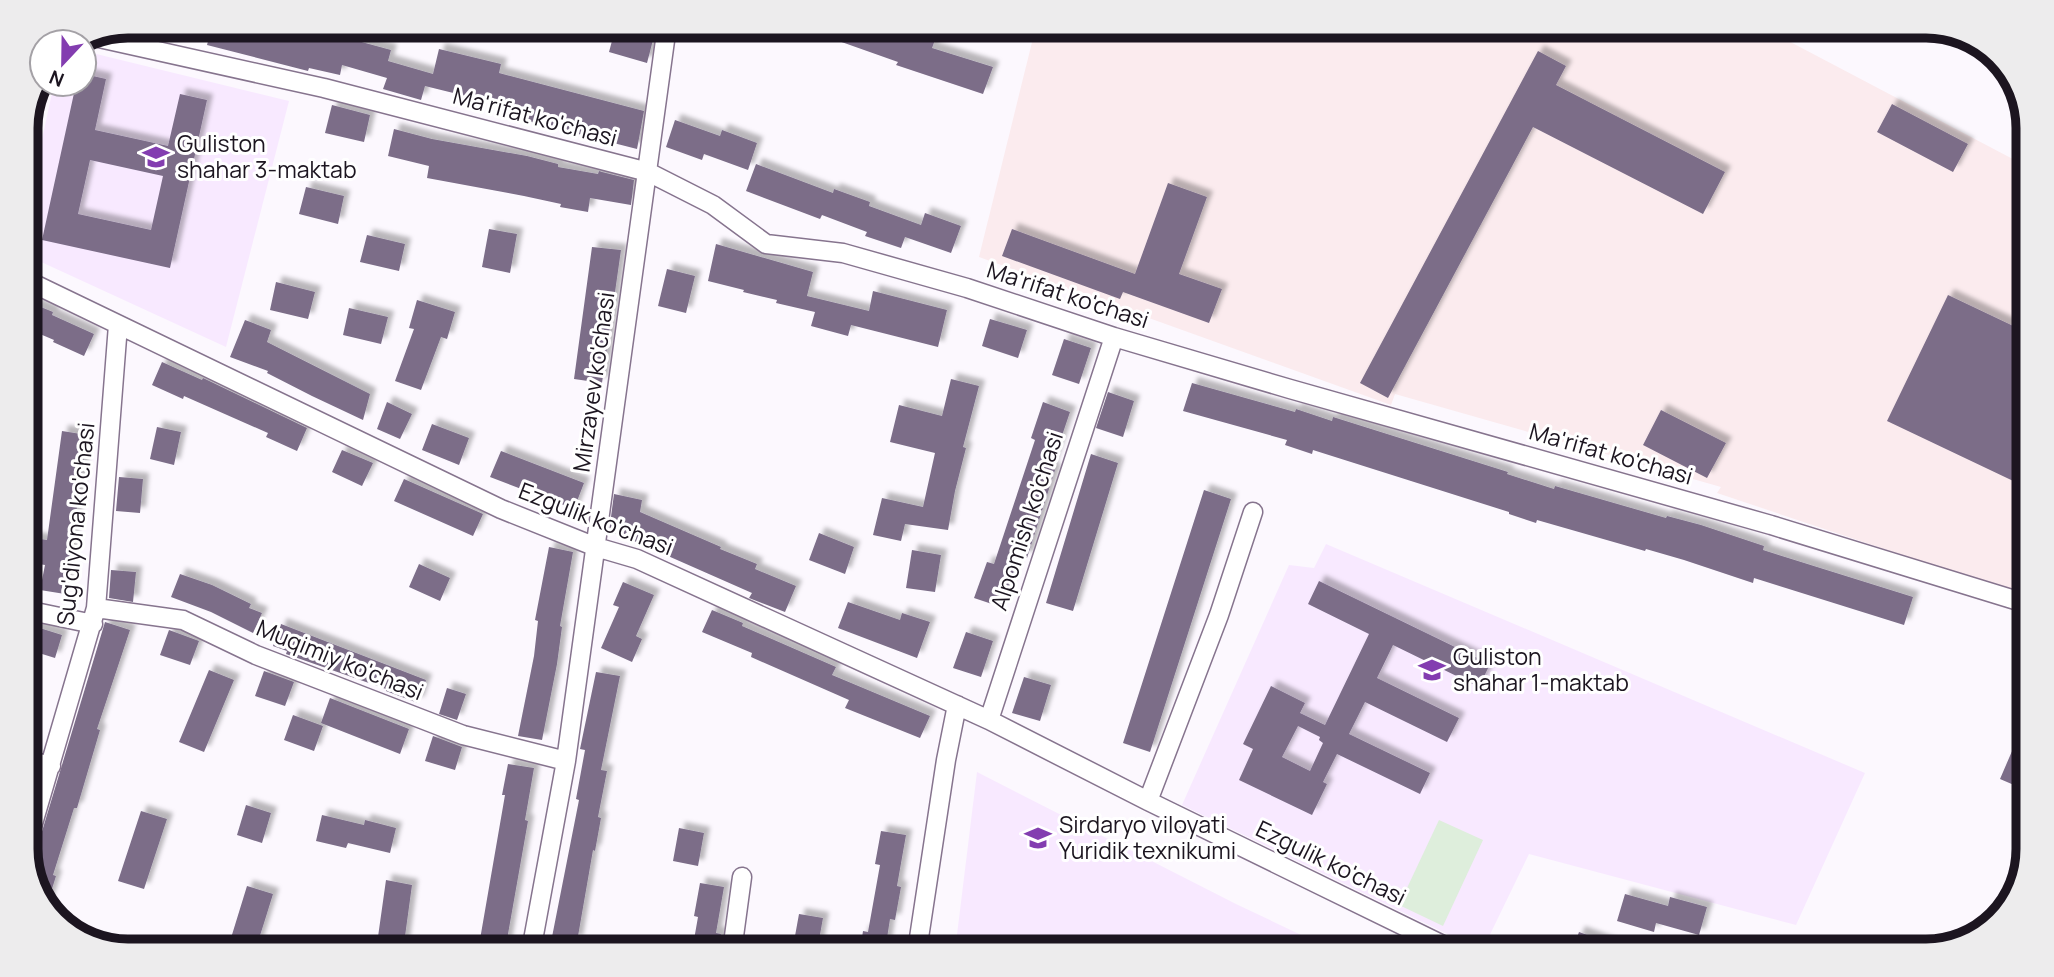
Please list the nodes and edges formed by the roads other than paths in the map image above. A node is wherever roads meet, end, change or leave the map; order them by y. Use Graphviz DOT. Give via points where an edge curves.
graph roads {
  1 [pos="665,39"];
  2 [pos="110,41"];
  3 [pos="648,172"];
  4 [pos="39,286"];
  5 [pos="118,325"];
  6 [pos="1114,337"];
  7 [pos="1253,512"];
  8 [pos="596,547"];
  9 [pos="2016,600"];
  10 [pos="39,611"];
  11 [pos="95,616"];
  12 [pos="957,705"];
  13 [pos="989,720"];
  14 [pos="566,761"];
  15 [pos="39,763"];
  16 [pos="51,766"];
  17 [pos="1148,802"];
  18 [pos="39,803"];
  19 [pos="742,877"];
  20 [pos="533,939"];
  21 [pos="734,939"];
  22 [pos="919,939"];
  23 [pos="1430,939"];
  1 -- 3 [label="street, Mirzayev ko'chasi"];
  2 -- 3 [label="street, Ma'rifat ko'chasi" via="324,88"];
  3 -- 6 [label="street, Ma'rifat ko'chasi" via="713,205 766,244 843,253"];
  3 -- 8 [label="street, Mirzayev ko'chasi"];
  4 -- 5 [label="street, Ezgulik ko'chasi"];
  5 -- 8 [label="street, Ezgulik ko'chasi" via="500,509"];
  5 -- 11 [label="street, Sug'diyona ko'chasi"];
  6 -- 9 [label="street, Ma'rifat ko'chasi" via="1771,525"];
  6 -- 13 [label="street, Alpomish ko'chasi"];
  7 -- 17 [label="street"];
  8 -- 12 [label="street, Ezgulik ko'chasi" via="637,559"];
  8 -- 14 [label="street, Mirzayev ko'chasi"];
  10 -- 11 [label="street, Muqimiy ko'chasi"];
  11 -- 14 [label="street, Muqimiy ko'chasi" via="183,620 256,655 463,735"];
  11 -- 16 [label="street, Sug'diyona ko'chasi"];
  12 -- 13 [label="street, Ezgulik ko'chasi"];
  12 -- 22 [label="street"];
  13 -- 17 [label="street, Ezgulik ko'chasi"];
  14 -- 20 [label="street, Mirzayev ko'chasi"];
  15 -- 16 [label="street"];
  16 -- 18 [label="street, Sug'diyona ko'chasi"];
  17 -- 23 [label="street, Ezgulik ko'chasi"];
  19 -- 21 [label="street"];
}
